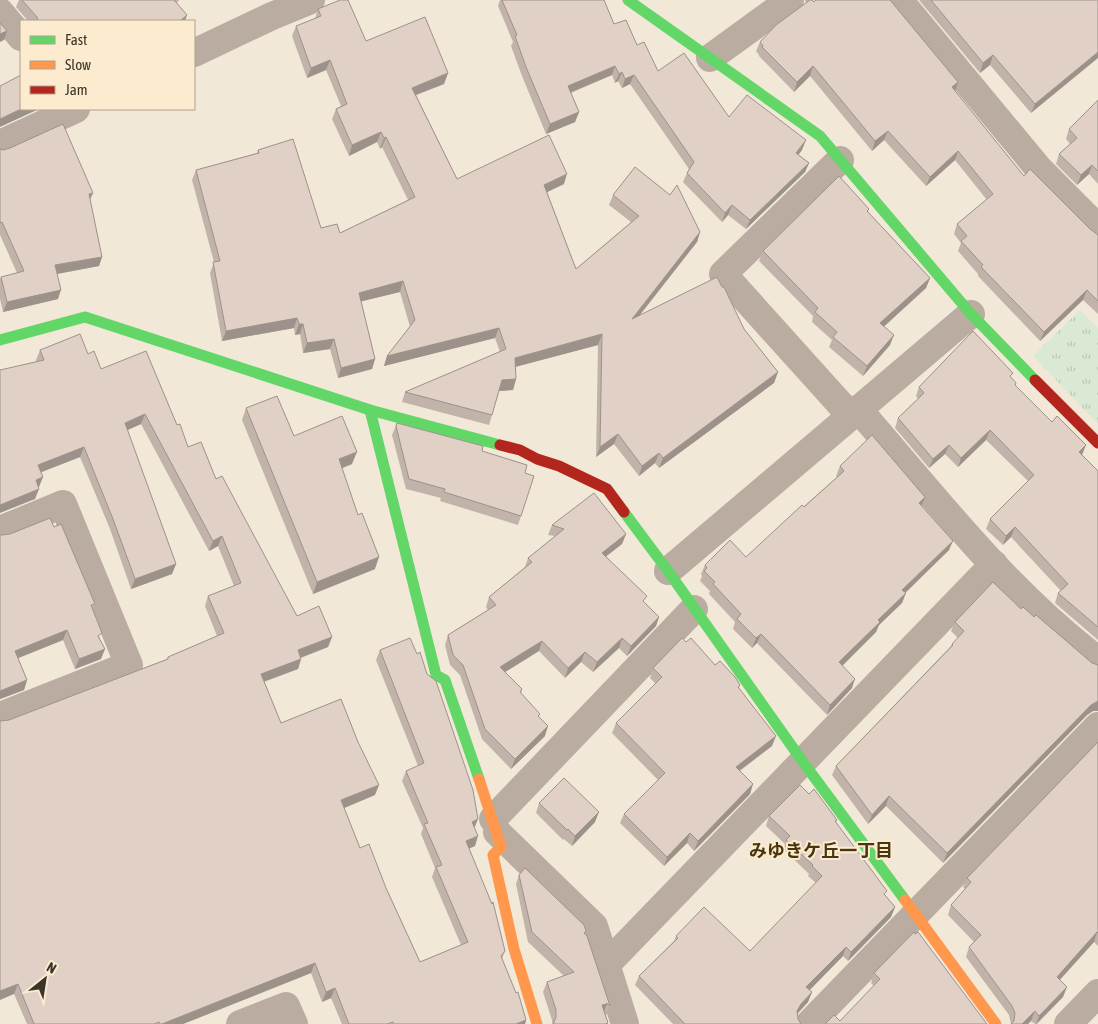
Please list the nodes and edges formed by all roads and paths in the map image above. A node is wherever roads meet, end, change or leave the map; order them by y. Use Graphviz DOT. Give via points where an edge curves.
graph roads {
  1 [pos="310,0"];
  2 [pos="628,0"];
  3 [pos="790,0"];
  4 [pos="899,0"];
  5 [pos="0,12"];
  6 [pos="20,36"];
  7 [pos="195,53"];
  8 [pos="710,58"];
  9 [pos="74,110"];
  10 [pos="0,144"];
  11 [pos="840,160"];
  12 [pos="1098,228"];
  13 [pos="971,314"];
  14 [pos="0,340"];
  15 [pos="370,410"];
  16 [pos="854,412"];
  17 [pos="1098,443"];
  18 [pos="0,530"];
  19 [pos="994,564"];
  20 [pos="668,571"];
  21 [pos="694,610"];
  22 [pos="1098,660"];
  23 [pos="0,716"];
  24 [pos="1098,726"];
  25 [pos="803,762"];
  26 [pos="495,825"];
  27 [pos="915,916"];
  28 [pos="606,966"];
  29 [pos="1098,993"];
  30 [pos="240,1024"];
  31 [pos="294,1024"];
  32 [pos="537,1024"];
  33 [pos="625,1024"];
  34 [pos="809,1024"];
  35 [pos="996,1024"];
  36 [pos="1068,1024"];
  1 -- 7 [label="street"];
  2 -- 8 [label="street"];
  3 -- 8 [label="street"];
  4 -- 12 [label="street" via="1039,169"];
  5 -- 6 [label="street"];
  8 -- 11 [label="street" via="820,136"];
  9 -- 10 [label="street"];
  11 -- 13 [label="street"];
  11 -- 16 [label="street" via="723,274"];
  13 -- 16 [label="street"];
  13 -- 17 [label="street"];
  14 -- 15 [label="street" via="85,317"];
  15 -- 20 [label="street" via="520,450 607,490"];
  15 -- 26 [label="street" via="436,675 445,680"];
  16 -- 19 [label="street"];
  16 -- 20 [label="street"];
  18 -- 23 [label="street" via="63,504 129,665"];
  19 -- 22 [label="street" via="1039,610"];
  19 -- 25 [label="street"];
  20 -- 21 [label="street"];
  21 -- 25 [label="street"];
  21 -- 26 [label="street"];
  24 -- 27 [label="street"];
  25 -- 27 [label="street"];
  25 -- 28 [label="street"];
  26 -- 28 [label="street" via="594,926"];
  26 -- 32 [label="street" via="501,847 493,855 514,949"];
  27 -- 34 [label="street"];
  27 -- 35 [label="street"];
  28 -- 33 [label="street"];
  29 -- 36 [label="street"];
  30 -- 31 [label="street" via="286,1006"];
}
